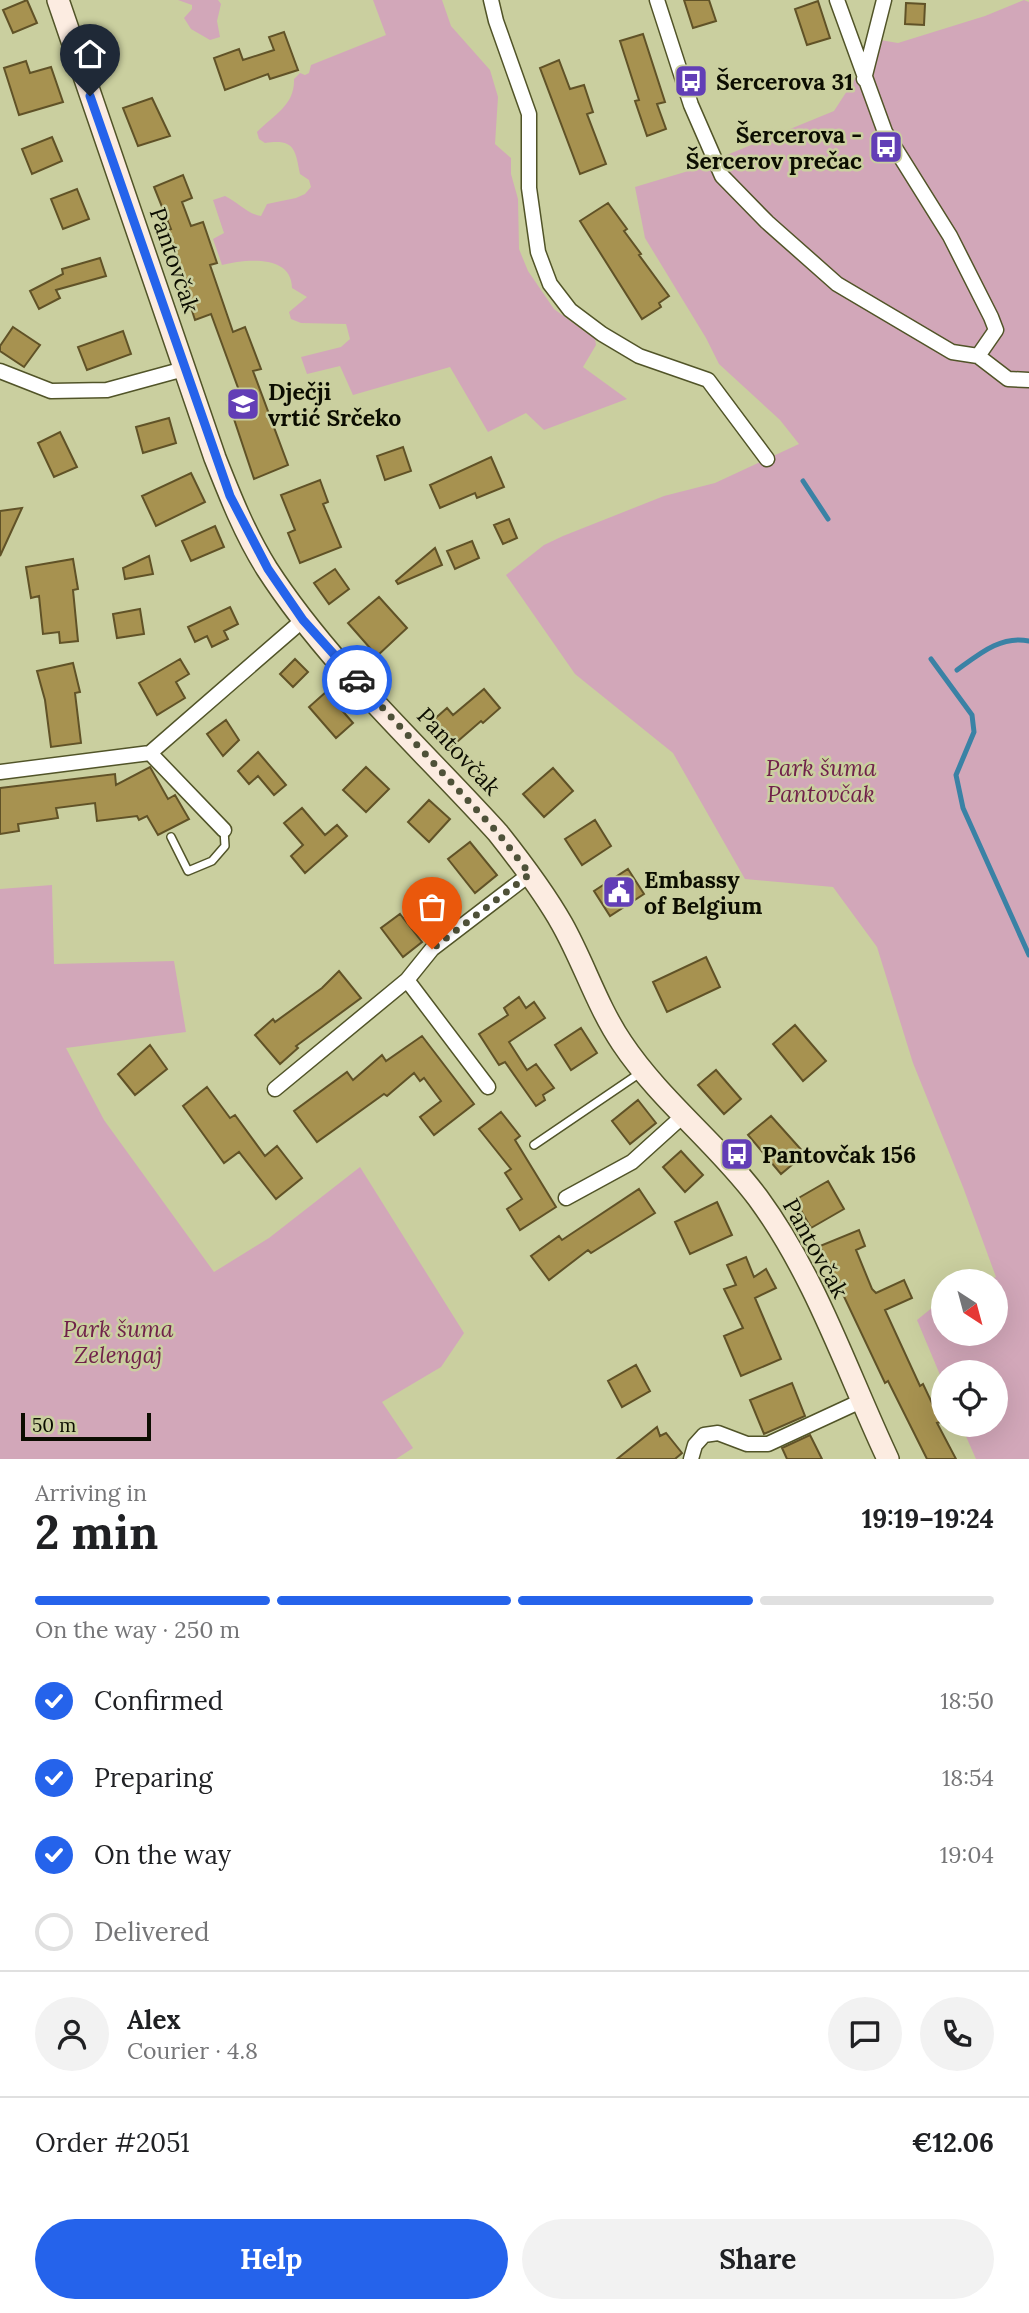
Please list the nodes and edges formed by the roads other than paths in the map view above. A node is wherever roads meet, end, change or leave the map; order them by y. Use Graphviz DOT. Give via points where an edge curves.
graph roads {
  1 [pos="58,0"];
  2 [pos="491,0"];
  3 [pos="657,0"];
  4 [pos="837,0"];
  5 [pos="884,0"];
  6 [pos="864,79"];
  7 [pos="978,356"];
  8 [pos="184,369"];
  9 [pos="0,371"];
  10 [pos="1029,380"];
  11 [pos="766,458"];
  12 [pos="303,620"];
  13 [pos="150,754"];
  14 [pos="0,772"];
  15 [pos="224,830"];
  16 [pos="171,837"];
  17 [pos="530,874"];
  18 [pos="407,980"];
  19 [pos="643,1071"];
  20 [pos="488,1087"];
  21 [pos="275,1089"];
  22 [pos="684,1115"];
  23 [pos="534,1145"];
  24 [pos="566,1198"];
  25 [pos="861,1401"];
  26 [pos="691,1459"];
  27 [pos="888,1459"];
  1 -- 8 [label="main road, Pantovčak"];
  2 -- 11 [label="street" via="529,114 529,188 538,252 550,284 570,310 602,334 639,356 708,380"];
  3 -- 7 [label="street" via="691,105 722,176 837,285 952,352"];
  4 -- 6 [label="street"];
  5 -- 6 [label="street"];
  6 -- 7 [label="street" via="885,132 950,236 991,317 996,330"];
  7 -- 10 [label="street" via="1008,379"];
  8 -- 9 [label="street" via="107,390 51,391"];
  8 -- 12 [label="main road, Pantovčak" via="235,507 256,549"];
  12 -- 13 [label="street"];
  12 -- 17 [label="main road, Pantovčak"];
  13 -- 14 [label="street"];
  13 -- 15 [label="street"];
  15 -- 16 [label="lane" via="225,846 212,861 188,871"];
  17 -- 18 [label="street" via="432,949"];
  17 -- 19 [label="main road, Pantovčak" via="562,925 621,1041"];
  18 -- 20 [label="street"];
  18 -- 21 [label="street"];
  19 -- 22 [label="main road, Pantovčak"];
  19 -- 23 [label="lane"];
  22 -- 24 [label="street" via="632,1162"];
  22 -- 25 [label="main road, Pantovčak" via="757,1197 788,1243"];
  25 -- 26 [label="street" via="768,1444 747,1444 718,1433 704,1435"];
  25 -- 27 [label="main road, Pantovčak"];
}
